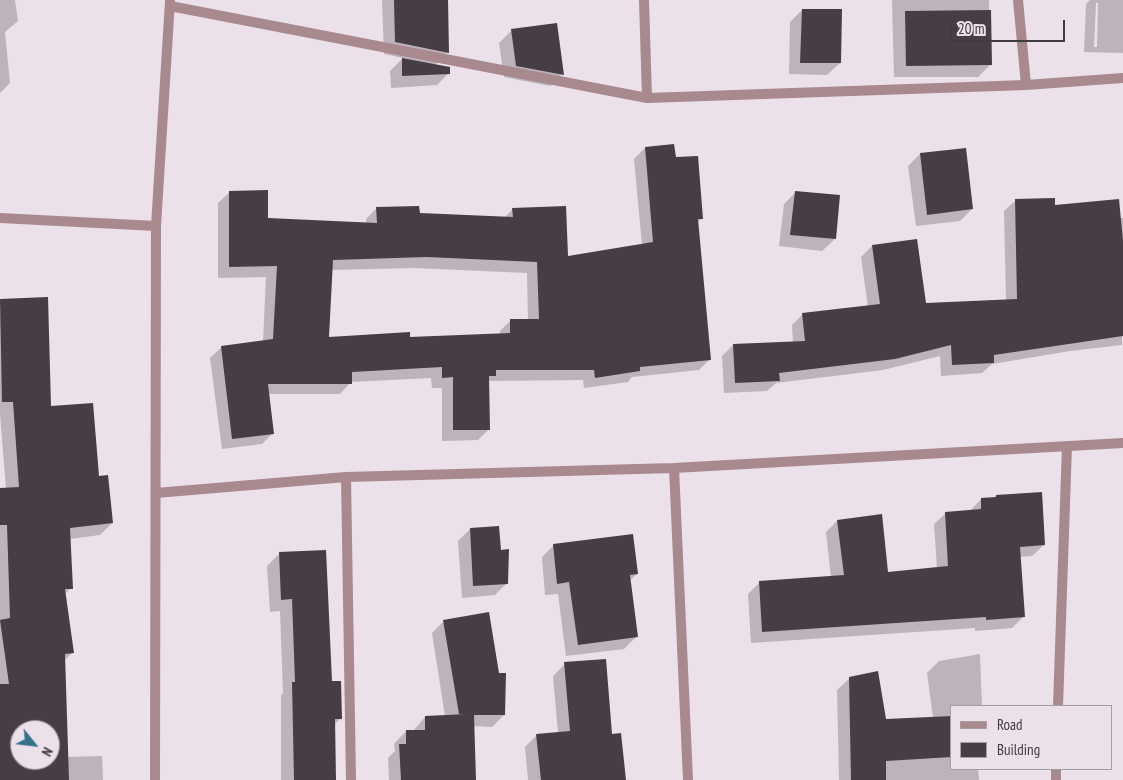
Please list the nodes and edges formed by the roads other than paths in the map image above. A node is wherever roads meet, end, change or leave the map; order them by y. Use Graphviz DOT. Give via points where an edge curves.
graph roads {
  1 [pos="644,0"];
  2 [pos="1018,0"];
  3 [pos="170,3"];
  4 [pos="1123,78"];
  5 [pos="1026,85"];
  6 [pos="647,98"];
  7 [pos="0,218"];
  8 [pos="156,226"];
  9 [pos="1123,443"];
  10 [pos="1067,446"];
  11 [pos="674,468"];
  12 [pos="346,477"];
  13 [pos="156,493"];
  14 [pos="1058,705"];
  15 [pos="155,780"];
  16 [pos="351,780"];
  17 [pos="688,780"];
  1 -- 6 [label="street"];
  2 -- 5 [label="street"];
  3 -- 6 [label="street"];
  3 -- 8 [label="street"];
  4 -- 5 [label="street"];
  5 -- 6 [label="street"];
  7 -- 8 [label="street"];
  8 -- 13 [label="street"];
  9 -- 10 [label="street"];
  10 -- 11 [label="street"];
  10 -- 14 [label="street"];
  11 -- 12 [label="street"];
  11 -- 17 [label="street"];
  12 -- 13 [label="street"];
  12 -- 16 [label="street"];
  13 -- 15 [label="street"];
}
